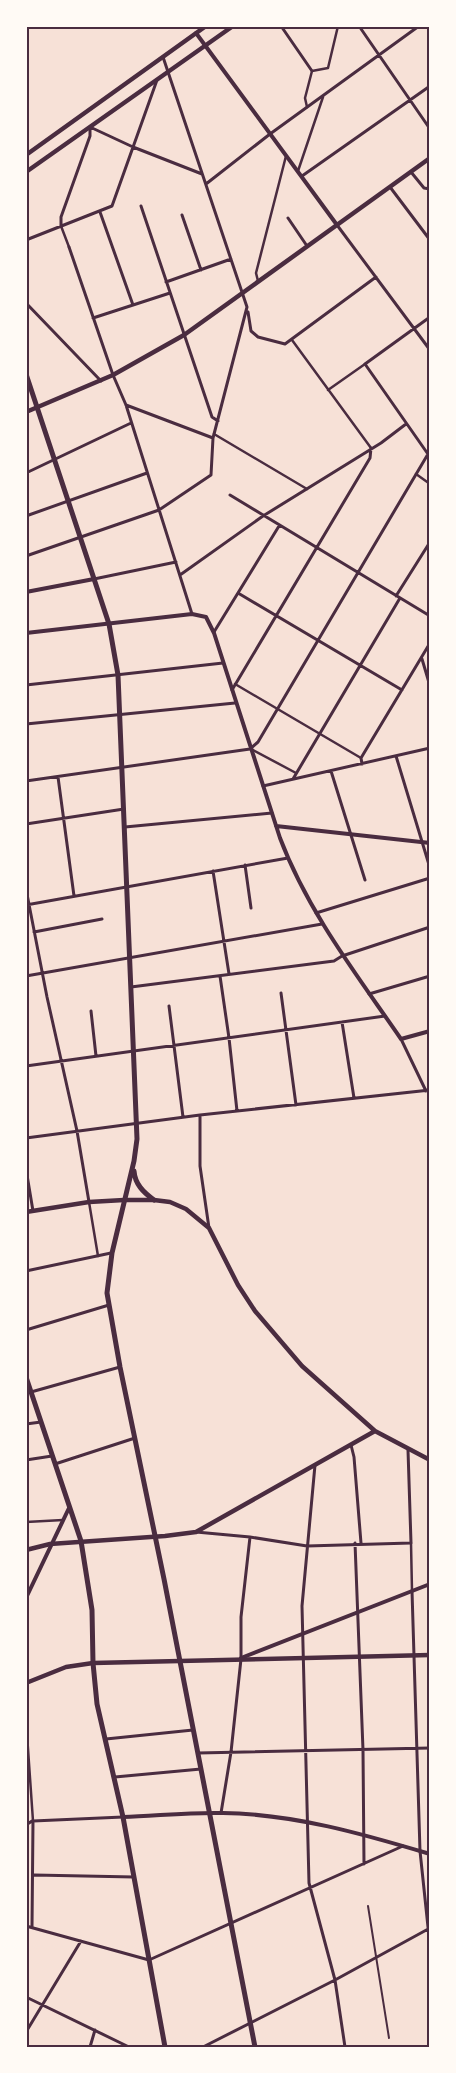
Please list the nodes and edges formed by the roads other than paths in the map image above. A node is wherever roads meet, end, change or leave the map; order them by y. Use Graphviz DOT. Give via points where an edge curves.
graph roads {
  1 [pos="206,26"];
  2 [pos="233,26"];
  3 [pos="281,26"];
  4 [pos="338,26"];
  5 [pos="359,26"];
  6 [pos="419,26"];
  7 [pos="196,34"];
  8 [pos="205,46"];
  9 [pos="379,55"];
  10 [pos="163,57"];
  11 [pos="312,71"];
  12 [pos="168,72"];
  13 [pos="157,80"];
  14 [pos="430,86"];
  15 [pos="323,96"];
  16 [pos="410,100"];
  17 [pos="307,107"];
  18 [pos="90,127"];
  19 [pos="430,129"];
  20 [pos="270,134"];
  21 [pos="133,147"];
  22 [pos="26,155"];
  23 [pos="286,156"];
  24 [pos="430,158"];
  25 [pos="298,171"];
  26 [pos="26,172"];
  27 [pos="411,172"];
  28 [pos="202,174"];
  29 [pos="302,176"];
  30 [pos="206,184"];
  31 [pos="390,187"];
  32 [pos="430,189"];
  33 [pos="141,206"];
  34 [pos="100,212"];
  35 [pos="182,215"];
  36 [pos="288,218"];
  37 [pos="337,225"];
  38 [pos="61,226"];
  39 [pos="26,240"];
  40 [pos="430,240"];
  41 [pos="307,246"];
  42 [pos="68,247"];
  43 [pos="231,259"];
  44 [pos="201,270"];
  45 [pos="376,277"];
  46 [pos="258,281"];
  47 [pos="166,282"];
  48 [pos="242,292"];
  49 [pos="170,293"];
  50 [pos="26,303"];
  51 [pos="133,305"];
  52 [pos="248,309"];
  53 [pos="430,317"];
  54 [pos="93,318"];
  55 [pos="414,328"];
  56 [pos="184,335"];
  57 [pos="292,340"];
  58 [pos="430,350"];
  59 [pos="365,364"];
  60 [pos="26,374"];
  61 [pos="113,376"];
  62 [pos="101,381"];
  63 [pos="328,390"];
  64 [pos="126,405"];
  65 [pos="37,408"];
  66 [pos="26,412"];
  67 [pos="218,421"];
  68 [pos="131,423"];
  69 [pos="406,424"];
  70 [pos="214,436"];
  71 [pos="371,448"];
  72 [pos="429,456"];
  73 [pos="55,460"];
  74 [pos="26,473"];
  75 [pos="147,473"];
  76 [pos="416,474"];
  77 [pos="430,484"];
  78 [pos="307,488"];
  79 [pos="230,496"];
  80 [pos="68,501"];
  81 [pos="159,510"];
  82 [pos="26,516"];
  83 [pos="263,516"];
  84 [pos="279,526"];
  85 [pos="80,538"];
  86 [pos="430,542"];
  87 [pos="318,549"];
  88 [pos="26,556"];
  89 [pos="176,562"];
  90 [pos="359,573"];
  91 [pos="180,575"];
  92 [pos="94,579"];
  93 [pos="26,592"];
  94 [pos="238,593"];
  95 [pos="396,596"];
  96 [pos="400,598"];
  97 [pos="192,614"];
  98 [pos="430,616"];
  99 [pos="276,617"];
  100 [pos="109,624"];
  101 [pos="26,632"];
  102 [pos="214,633"];
  103 [pos="318,641"];
  104 [pos="430,643"];
  105 [pos="422,658"];
  106 [pos="223,663"];
  107 [pos="359,666"];
  108 [pos="118,675"];
  109 [pos="235,684"];
  110 [pos="26,685"];
  111 [pos="430,686"];
  112 [pos="402,690"];
  113 [pos="231,691"];
  114 [pos="235,703"];
  115 [pos="278,709"];
  116 [pos="121,715"];
  117 [pos="26,724"];
  118 [pos="320,733"];
  119 [pos="430,748"];
  120 [pos="250,749"];
  121 [pos="396,756"];
  122 [pos="361,758"];
  123 [pos="362,764"];
  124 [pos="123,767"];
  125 [pos="331,771"];
  126 [pos="296,774"];
  127 [pos="58,777"];
  128 [pos="293,779"];
  129 [pos="26,781"];
  130 [pos="262,786"];
  131 [pos="124,809"];
  132 [pos="272,813"];
  133 [pos="64,818"];
  134 [pos="26,824"];
  135 [pos="276,826"];
  136 [pos="125,827"];
  137 [pos="351,836"];
  138 [pos="421,842"];
  139 [pos="430,843"];
  140 [pos="288,858"];
  141 [pos="245,865"];
  142 [pos="430,868"];
  143 [pos="213,871"];
  144 [pos="430,878"];
  145 [pos="365,880"];
  146 [pos="128,887"];
  147 [pos="26,889"];
  148 [pos="74,896"];
  149 [pos="27,905"];
  150 [pos="251,908"];
  151 [pos="316,913"];
  152 [pos="102,919"];
  153 [pos="322,924"];
  154 [pos="430,927"];
  155 [pos="34,932"];
  156 [pos="223,941"];
  157 [pos="342,956"];
  158 [pos="130,957"];
  159 [pos="42,973"];
  160 [pos="229,974"];
  161 [pos="26,976"];
  162 [pos="220,976"];
  163 [pos="430,976"];
  164 [pos="131,988"];
  165 [pos="281,993"];
  166 [pos="369,994"];
  167 [pos="169,1006"];
  168 [pos="90,1011"];
  169 [pos="385,1016"];
  170 [pos="342,1022"];
  171 [pos="286,1030"];
  172 [pos="430,1031"];
  173 [pos="230,1038"];
  174 [pos="401,1039"];
  175 [pos="175,1045"];
  176 [pos="134,1051"];
  177 [pos="96,1056"];
  178 [pos="61,1061"];
  179 [pos="26,1066"];
  180 [pos="428,1090"];
  181 [pos="354,1098"];
  182 [pos="296,1105"];
  183 [pos="237,1111"];
  184 [pos="200,1115"];
  185 [pos="183,1117"];
  186 [pos="137,1123"];
  187 [pos="77,1131"];
  188 [pos="26,1138"];
  189 [pos="134,1161"];
  190 [pos="26,1169"];
  191 [pos="124,1200"];
  192 [pos="154,1200"];
  193 [pos="89,1202"];
  194 [pos="33,1211"];
  195 [pos="26,1212"];
  196 [pos="209,1228"];
  197 [pos="112,1253"];
  198 [pos="98,1256"];
  199 [pos="26,1271"];
  200 [pos="109,1305"];
  201 [pos="26,1330"];
  202 [pos="120,1367"];
  203 [pos="26,1377"];
  204 [pos="31,1392"];
  205 [pos="41,1422"];
  206 [pos="26,1424"];
  207 [pos="376,1431"];
  208 [pos="135,1438"];
  209 [pos="351,1445"];
  210 [pos="408,1450"];
  211 [pos="52,1456"];
  212 [pos="26,1460"];
  213 [pos="430,1460"];
  214 [pos="54,1464"];
  215 [pos="316,1464"];
  216 [pos="69,1508"];
  217 [pos="63,1520"];
  218 [pos="26,1522"];
  219 [pos="196,1532"];
  220 [pos="155,1536"];
  221 [pos="250,1537"];
  222 [pos="81,1541"];
  223 [pos="355,1543"];
  224 [pos="361,1543"];
  225 [pos="411,1543"];
  226 [pos="50,1544"];
  227 [pos="308,1546"];
  228 [pos="26,1550"];
  229 [pos="430,1584"];
  230 [pos="412,1590"];
  231 [pos="26,1598"];
  232 [pos="357,1612"];
  233 [pos="304,1634"];
  234 [pos="414,1655"];
  235 [pos="430,1655"];
  236 [pos="360,1656"];
  237 [pos="304,1657"];
  238 [pos="241,1659"];
  239 [pos="180,1660"];
  240 [pos="93,1663"];
  241 [pos="26,1683"];
  242 [pos="26,1720"];
  243 [pos="194,1730"];
  244 [pos="106,1739"];
  245 [pos="417,1748"];
  246 [pos="430,1748"];
  247 [pos="363,1750"];
  248 [pos="305,1751"];
  249 [pos="231,1752"];
  250 [pos="198,1753"];
  251 [pos="201,1769"];
  252 [pos="115,1777"];
  253 [pos="210,1813"];
  254 [pos="222,1813"];
  255 [pos="123,1817"];
  256 [pos="33,1821"];
  257 [pos="308,1822"];
  258 [pos="26,1825"];
  259 [pos="363,1835"];
  260 [pos="403,1846"];
  261 [pos="420,1851"];
  262 [pos="430,1854"];
  263 [pos="364,1864"];
  264 [pos="34,1875"];
  265 [pos="134,1878"];
  266 [pos="312,1887"];
  267 [pos="368,1906"];
  268 [pos="231,1923"];
  269 [pos="26,1926"];
  270 [pos="32,1927"];
  271 [pos="429,1929"];
  272 [pos="82,1941"];
  273 [pos="430,1946"];
  274 [pos="376,1956"];
  275 [pos="149,1960"];
  276 [pos="335,1980"];
  277 [pos="26,1997"];
  278 [pos="44,2005"];
  279 [pos="250,2023"];
  280 [pos="95,2030"];
  281 [pos="26,2032"];
  282 [pos="389,2038"];
  283 [pos="90,2047"];
  284 [pos="129,2047"];
  285 [pos="165,2047"];
  286 [pos="203,2047"];
  287 [pos="255,2047"];
  288 [pos="345,2047"];
  1 -- 7 [label="main road"];
  2 -- 8 [label="main road"];
  3 -- 11 [label="street"];
  4 -- 11 [label="street" via="328,68"];
  5 -- 9 [label="street"];
  6 -- 9 [label="street"];
  7 -- 8 [label="street"];
  7 -- 10 [label="main road"];
  8 -- 12 [label="main road"];
  8 -- 20 [label="street"];
  9 -- 15 [label="street"];
  9 -- 16 [label="street"];
  10 -- 12 [label="street"];
  10 -- 22 [label="main road"];
  11 -- 17 [label="street"];
  12 -- 13 [label="main road"];
  12 -- 28 [label="street"];
  13 -- 18 [label="main road"];
  13 -- 21 [label="street"];
  14 -- 16 [label="street"];
  15 -- 17 [label="street"];
  15 -- 25 [label="street"];
  16 -- 19 [label="street"];
  16 -- 29 [label="street"];
  17 -- 20 [label="street"];
  18 -- 21 [label="street"];
  18 -- 26 [label="main road"];
  18 -- 38 [label="street" via="90,136 61,217"];
  20 -- 23 [label="street"];
  20 -- 30 [label="street"];
  21 -- 28 [label="street"];
  21 -- 34 [label="street" via="113,204"];
  23 -- 25 [label="street"];
  23 -- 46 [label="street" via="256,273"];
  24 -- 27 [label="main road"];
  25 -- 29 [label="street"];
  27 -- 31 [label="main road"];
  27 -- 32 [label="street" via="424,188"];
  28 -- 30 [label="street"];
  29 -- 37 [label="street"];
  30 -- 43 [label="street"];
  31 -- 37 [label="main road"];
  31 -- 40 [label="street"];
  33 -- 47 [label="street"];
  34 -- 38 [label="street"];
  34 -- 51 [label="street"];
  35 -- 44 [label="street"];
  36 -- 41 [label="street"];
  37 -- 41 [label="main road"];
  37 -- 45 [label="street"];
  38 -- 39 [label="street"];
  38 -- 42 [label="street"];
  41 -- 46 [label="main road"];
  42 -- 54 [label="street"];
  43 -- 44 [label="street"];
  43 -- 48 [label="street"];
  44 -- 47 [label="street"];
  45 -- 55 [label="street"];
  45 -- 57 [label="street"];
  46 -- 48 [label="main road"];
  47 -- 49 [label="street"];
  48 -- 52 [label="street"];
  48 -- 56 [label="main road"];
  49 -- 51 [label="street"];
  49 -- 56 [label="street"];
  50 -- 62 [label="street"];
  51 -- 54 [label="street"];
  52 -- 57 [label="street" via="251,331 258,336 283,344"];
  52 -- 67 [label="street"];
  53 -- 55 [label="street"];
  54 -- 61 [label="street"];
  55 -- 58 [label="street"];
  55 -- 59 [label="street"];
  56 -- 61 [label="main road"];
  56 -- 67 [label="street" via="212,417"];
  57 -- 63 [label="street"];
  59 -- 63 [label="street"];
  59 -- 69 [label="street"];
  60 -- 65 [label="main road"];
  61 -- 62 [label="main road"];
  61 -- 64 [label="street"];
  62 -- 65 [label="main road"];
  63 -- 71 [label="street"];
  64 -- 68 [label="street"];
  64 -- 70 [label="street"];
  65 -- 66 [label="main road"];
  65 -- 73 [label="main road"];
  67 -- 70 [label="street"];
  68 -- 73 [label="street"];
  68 -- 75 [label="street"];
  69 -- 71 [label="street"];
  69 -- 72 [label="street"];
  70 -- 78 [label="street"];
  70 -- 81 [label="street" via="211,475"];
  71 -- 78 [label="street"];
  71 -- 87 [label="street" via="370,458"];
  72 -- 76 [label="street"];
  73 -- 74 [label="street"];
  73 -- 80 [label="main road"];
  75 -- 80 [label="street"];
  75 -- 81 [label="street"];
  76 -- 77 [label="street"];
  76 -- 90 [label="street"];
  78 -- 83 [label="street"];
  79 -- 83 [label="street"];
  80 -- 82 [label="street"];
  80 -- 85 [label="main road"];
  81 -- 85 [label="street"];
  81 -- 89 [label="street"];
  83 -- 84 [label="street"];
  83 -- 91 [label="street"];
  84 -- 87 [label="street"];
  84 -- 94 [label="street"];
  85 -- 88 [label="street"];
  85 -- 92 [label="main road"];
  86 -- 95 [label="street"];
  87 -- 90 [label="street"];
  87 -- 99 [label="street"];
  89 -- 91 [label="street"];
  89 -- 92 [label="street"];
  90 -- 95 [label="street"];
  90 -- 103 [label="street"];
  91 -- 97 [label="street"];
  92 -- 93 [label="street"];
  92 -- 100 [label="main road"];
  94 -- 99 [label="street"];
  94 -- 102 [label="street"];
  95 -- 96 [label="street"];
  96 -- 98 [label="street"];
  96 -- 107 [label="street"];
  97 -- 100 [label="street"];
  97 -- 102 [label="street" via="206,617"];
  99 -- 103 [label="street"];
  99 -- 109 [label="street"];
  100 -- 101 [label="street"];
  100 -- 108 [label="main road"];
  102 -- 106 [label="street"];
  103 -- 107 [label="street"];
  103 -- 115 [label="street"];
  104 -- 105 [label="street"];
  105 -- 111 [label="street"];
  105 -- 112 [label="street"];
  106 -- 108 [label="street"];
  106 -- 113 [label="street"];
  107 -- 112 [label="street"];
  107 -- 118 [label="street"];
  108 -- 110 [label="street"];
  108 -- 116 [label="main road"];
  109 -- 113 [label="street"];
  109 -- 115 [label="street"];
  112 -- 122 [label="street"];
  113 -- 114 [label="street"];
  114 -- 116 [label="street"];
  114 -- 120 [label="street"];
  115 -- 118 [label="street"];
  115 -- 120 [label="street" via="258,742"];
  116 -- 117 [label="street"];
  116 -- 124 [label="main road"];
  118 -- 122 [label="street"];
  118 -- 126 [label="street"];
  119 -- 121 [label="street"];
  120 -- 124 [label="street"];
  120 -- 126 [label="street"];
  120 -- 130 [label="street"];
  121 -- 123 [label="street"];
  121 -- 138 [label="street"];
  122 -- 123 [label="street"];
  123 -- 125 [label="street"];
  124 -- 127 [label="street"];
  124 -- 131 [label="main road"];
  125 -- 128 [label="street"];
  125 -- 137 [label="street"];
  126 -- 128 [label="street"];
  127 -- 129 [label="street"];
  127 -- 133 [label="street"];
  128 -- 130 [label="street"];
  130 -- 132 [label="street"];
  131 -- 133 [label="street"];
  131 -- 136 [label="main road"];
  132 -- 135 [label="street"];
  132 -- 136 [label="street"];
  133 -- 134 [label="street"];
  133 -- 148 [label="street"];
  135 -- 137 [label="street"];
  135 -- 140 [label="street"];
  136 -- 146 [label="main road"];
  137 -- 138 [label="street"];
  137 -- 145 [label="street"];
  138 -- 139 [label="street"];
  138 -- 142 [label="street"];
  140 -- 141 [label="street"];
  140 -- 151 [label="street"];
  141 -- 143 [label="street"];
  141 -- 150 [label="street"];
  143 -- 146 [label="street"];
  143 -- 156 [label="street"];
  144 -- 151 [label="street"];
  146 -- 148 [label="street"];
  146 -- 158 [label="main road"];
  147 -- 149 [label="street"];
  148 -- 149 [label="street"];
  149 -- 155 [label="street"];
  151 -- 153 [label="street"];
  152 -- 155 [label="street"];
  153 -- 156 [label="street"];
  153 -- 157 [label="street"];
  154 -- 157 [label="street"];
  155 -- 159 [label="street"];
  156 -- 158 [label="street"];
  156 -- 160 [label="street"];
  157 -- 160 [label="street" via="334,961"];
  157 -- 166 [label="street"];
  158 -- 159 [label="street"];
  158 -- 164 [label="main road"];
  159 -- 161 [label="street"];
  159 -- 178 [label="street"];
  160 -- 162 [label="street"];
  162 -- 164 [label="street"];
  162 -- 173 [label="street"];
  163 -- 166 [label="street"];
  164 -- 176 [label="main road"];
  165 -- 171 [label="street"];
  166 -- 169 [label="street"];
  167 -- 175 [label="street"];
  168 -- 177 [label="street"];
  169 -- 170 [label="street"];
  169 -- 174 [label="street"];
  170 -- 171 [label="street"];
  170 -- 181 [label="street"];
  171 -- 173 [label="street"];
  171 -- 182 [label="street"];
  172 -- 174 [label="street"];
  173 -- 175 [label="street"];
  173 -- 183 [label="street"];
  174 -- 180 [label="street"];
  175 -- 176 [label="street"];
  175 -- 185 [label="street"];
  176 -- 177 [label="street"];
  176 -- 186 [label="main road"];
  177 -- 178 [label="street"];
  178 -- 179 [label="street"];
  178 -- 187 [label="street"];
  180 -- 181 [label="street"];
  181 -- 182 [label="street"];
  182 -- 183 [label="street"];
  183 -- 184 [label="street"];
  184 -- 185 [label="street"];
  184 -- 196 [label="street" via="200,1166"];
  185 -- 186 [label="street"];
  186 -- 187 [label="street"];
  186 -- 189 [label="main road"];
  187 -- 188 [label="street"];
  187 -- 193 [label="street"];
  189 -- 191 [label="main road"];
  189 -- 192 [label="main road" via="140,1189"];
  190 -- 194 [label="street"];
  191 -- 192 [label="main road"];
  191 -- 193 [label="main road"];
  191 -- 197 [label="main road"];
  192 -- 196 [label="main road" via="186,1209"];
  193 -- 194 [label="main road"];
  193 -- 198 [label="street"];
  194 -- 195 [label="main road"];
  196 -- 207 [label="main road" via="238,1285 276,1339"];
  197 -- 198 [label="street"];
  197 -- 200 [label="main road"];
  198 -- 199 [label="street"];
  200 -- 201 [label="street"];
  200 -- 202 [label="main road"];
  202 -- 204 [label="street"];
  202 -- 208 [label="main road"];
  203 -- 204 [label="main road"];
  204 -- 205 [label="main road"];
  205 -- 206 [label="street"];
  205 -- 211 [label="main road"];
  207 -- 209 [label="main road"];
  207 -- 210 [label="main road"];
  208 -- 214 [label="street"];
  208 -- 220 [label="main road"];
  209 -- 215 [label="main road"];
  209 -- 224 [label="street"];
  210 -- 213 [label="main road"];
  210 -- 225 [label="street"];
  211 -- 212 [label="street"];
  211 -- 214 [label="main road"];
  214 -- 216 [label="main road"];
  215 -- 219 [label="main road"];
  215 -- 227 [label="street"];
  216 -- 217 [label="street"];
  216 -- 222 [label="main road"];
  217 -- 218 [label="street"];
  217 -- 226 [label="street"];
  219 -- 220 [label="main road"];
  219 -- 221 [label="street"];
  220 -- 222 [label="main road"];
  220 -- 239 [label="main road"];
  221 -- 227 [label="street"];
  221 -- 238 [label="street" via="240,1617"];
  222 -- 226 [label="main road"];
  222 -- 240 [label="main road" via="92,1610"];
  223 -- 224 [label="street"];
  223 -- 227 [label="street"];
  223 -- 232 [label="street"];
  224 -- 225 [label="street"];
  225 -- 230 [label="street"];
  226 -- 228 [label="main road"];
  226 -- 231 [label="street"];
  227 -- 233 [label="street" via="302,1598"];
  229 -- 230 [label="street"];
  230 -- 232 [label="street"];
  230 -- 234 [label="street"];
  232 -- 233 [label="street"];
  232 -- 236 [label="street"];
  233 -- 237 [label="street"];
  233 -- 238 [label="street"];
  234 -- 235 [label="main road"];
  234 -- 236 [label="main road"];
  234 -- 245 [label="street"];
  236 -- 237 [label="main road"];
  236 -- 247 [label="street"];
  237 -- 238 [label="main road"];
  237 -- 248 [label="street"];
  238 -- 239 [label="main road"];
  238 -- 249 [label="street"];
  239 -- 240 [label="main road"];
  239 -- 243 [label="main road"];
  240 -- 241 [label="main road" via="66,1667"];
  240 -- 244 [label="main road" via="97,1704"];
  242 -- 256 [label="street"];
  243 -- 244 [label="street"];
  243 -- 250 [label="main road"];
  244 -- 252 [label="main road"];
  245 -- 246 [label="street"];
  245 -- 247 [label="street"];
  245 -- 261 [label="street"];
  247 -- 248 [label="street"];
  247 -- 259 [label="street"];
  248 -- 249 [label="street"];
  248 -- 257 [label="street"];
  249 -- 250 [label="street"];
  249 -- 254 [label="street"];
  250 -- 251 [label="main road"];
  251 -- 252 [label="street"];
  251 -- 253 [label="main road"];
  252 -- 255 [label="main road"];
  253 -- 254 [label="street"];
  253 -- 255 [label="street"];
  253 -- 268 [label="main road"];
  254 -- 257 [label="street"];
  255 -- 256 [label="street"];
  255 -- 265 [label="main road"];
  256 -- 258 [label="street"];
  256 -- 264 [label="street"];
  257 -- 259 [label="street"];
  257 -- 266 [label="street" via="309,1883"];
  259 -- 260 [label="street"];
  259 -- 263 [label="street"];
  260 -- 261 [label="street"];
  260 -- 263 [label="street"];
  261 -- 262 [label="street"];
  261 -- 271 [label="street"];
  263 -- 266 [label="street"];
  264 -- 265 [label="street"];
  264 -- 270 [label="street"];
  265 -- 275 [label="main road"];
  266 -- 268 [label="street"];
  266 -- 276 [label="street"];
  267 -- 274 [label="lane"];
  268 -- 275 [label="street"];
  268 -- 279 [label="main road"];
  269 -- 270 [label="street"];
  270 -- 272 [label="street"];
  271 -- 273 [label="street"];
  271 -- 274 [label="street"];
  272 -- 275 [label="street"];
  272 -- 278 [label="street"];
  274 -- 276 [label="street"];
  274 -- 282 [label="lane"];
  275 -- 285 [label="main road"];
  276 -- 279 [label="street"];
  276 -- 288 [label="street"];
  277 -- 278 [label="street"];
  278 -- 280 [label="street"];
  278 -- 281 [label="street"];
  279 -- 286 [label="street"];
  279 -- 287 [label="main road"];
  280 -- 283 [label="street"];
  280 -- 284 [label="street"];
}
